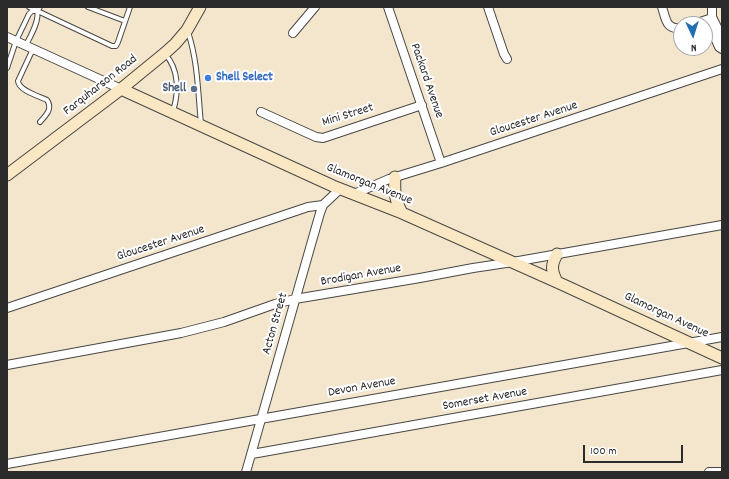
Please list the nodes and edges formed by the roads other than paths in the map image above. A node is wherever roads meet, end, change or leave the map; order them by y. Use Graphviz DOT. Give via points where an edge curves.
graph roads {
  1 [pos="29,7"];
  2 [pos="88,7"];
  3 [pos="130,7"];
  4 [pos="200,7"];
  5 [pos="315,7"];
  6 [pos="388,7"];
  7 [pos="488,7"];
  8 [pos="662,7"];
  9 [pos="38,9"];
  10 [pos="125,21"];
  11 [pos="713,23"];
  12 [pos="673,28"];
  13 [pos="187,30"];
  14 [pos="21,31"];
  15 [pos="293,33"];
  16 [pos="31,35"];
  17 [pos="7,36"];
  18 [pos="16,41"];
  19 [pos="720,41"];
  20 [pos="30,47"];
  21 [pos="722,50"];
  22 [pos="165,53"];
  23 [pos="507,60"];
  24 [pos="7,68"];
  25 [pos="722,70"];
  26 [pos="121,89"];
  27 [pos="422,105"];
  28 [pos="173,112"];
  29 [pos="261,112"];
  30 [pos="40,122"];
  31 [pos="201,126"];
  32 [pos="441,163"];
  33 [pos="7,176"];
  34 [pos="395,178"];
  35 [pos="340,189"];
  36 [pos="354,194"];
  37 [pos="323,205"];
  38 [pos="402,213"];
  39 [pos="722,225"];
  40 [pos="557,254"];
  41 [pos="513,262"];
  42 [pos="557,282"];
  43 [pos="295,299"];
  44 [pos="7,308"];
  45 [pos="722,337"];
  46 [pos="690,342"];
  47 [pos="722,358"];
  48 [pos="7,364"];
  49 [pos="722,370"];
  50 [pos="262,418"];
  51 [pos="252,454"];
  52 [pos="7,464"];
  53 [pos="246,472"];
  54 [pos="709,472"];
  55 [pos="721,472"];
  1 -- 9 [label="lane"];
  2 -- 10 [label="lane"];
  3 -- 10 [label="lane"];
  4 -- 13 [label="street, Farquharson Road"];
  5 -- 15 [label="street"];
  6 -- 27 [label="street, Packard Avenue"];
  7 -- 23 [label="street"];
  8 -- 12 [label="street" via="670,27"];
  9 -- 10 [label="lane" via="112,46 116,46"];
  9 -- 14 [label="lane" via="29,14"];
  9 -- 16 [label="lane" via="38,19"];
  11 -- 19 [label="street" via="719,31"];
  13 -- 22 [label="street, Farquharson Road"];
  13 -- 31 [label="lane" via="195,66"];
  14 -- 16 [label="lane"];
  14 -- 18 [label="lane"];
  16 -- 20 [label="lane"];
  17 -- 18 [label="street, Glamorgan Avenue"];
  18 -- 20 [label="street, Glamorgan Avenue"];
  18 -- 24 [label="lane"];
  19 -- 21 [label="street" via="719,48"];
  20 -- 26 [label="street, Glamorgan Avenue"];
  20 -- 30 [label="lane" via="18,81 22,89 49,102 49,110"];
  22 -- 26 [label="street, Farquharson Road"];
  22 -- 28 [label="lane" via="174,68 176,78 177,92"];
  25 -- 32 [label="street, Gloucester Avenue"];
  26 -- 28 [label="street, Glamorgan Avenue"];
  26 -- 33 [label="street, Farquharson Road"];
  27 -- 29 [label="street, Mini Street" via="323,138"];
  27 -- 32 [label="street, Packard Avenue"];
  28 -- 31 [label="street, Glamorgan Avenue"];
  31 -- 35 [label="street, Glamorgan Avenue"];
  32 -- 34 [label="street, Gloucester Avenue"];
  34 -- 36 [label="street, Gloucester Avenue"];
  34 -- 38 [label="street" via="394,189"];
  35 -- 36 [label="street, Glamorgan Avenue"];
  35 -- 37 [label="street"];
  36 -- 38 [label="street, Glamorgan Avenue"];
  37 -- 43 [label="street, Acton Street"];
  37 -- 44 [label="street, Gloucester Avenue"];
  38 -- 41 [label="street, Glamorgan Avenue"];
  39 -- 40 [label="street, Brodigan Avenue"];
  40 -- 41 [label="street, Brodigan Avenue"];
  40 -- 42 [label="street" via="552,266"];
  41 -- 42 [label="street, Glamorgan Avenue"];
  41 -- 43 [label="street, Brodigan Avenue"];
  42 -- 46 [label="street, Glamorgan Avenue"];
  43 -- 48 [label="street, Brodigan Avenue" via="181,333"];
  43 -- 50 [label="street, Acton Street"];
  45 -- 46 [label="street, Devon Avenue"];
  46 -- 47 [label="street, Glamorgan Avenue"];
  46 -- 50 [label="street, Devon Avenue"];
  49 -- 51 [label="street, Somerset Avenue"];
  50 -- 51 [label="street, Acton Street"];
  50 -- 52 [label="street, Devon Avenue"];
  51 -- 53 [label="street, Acton Street"];
  54 -- 55 [label="street"];
}
